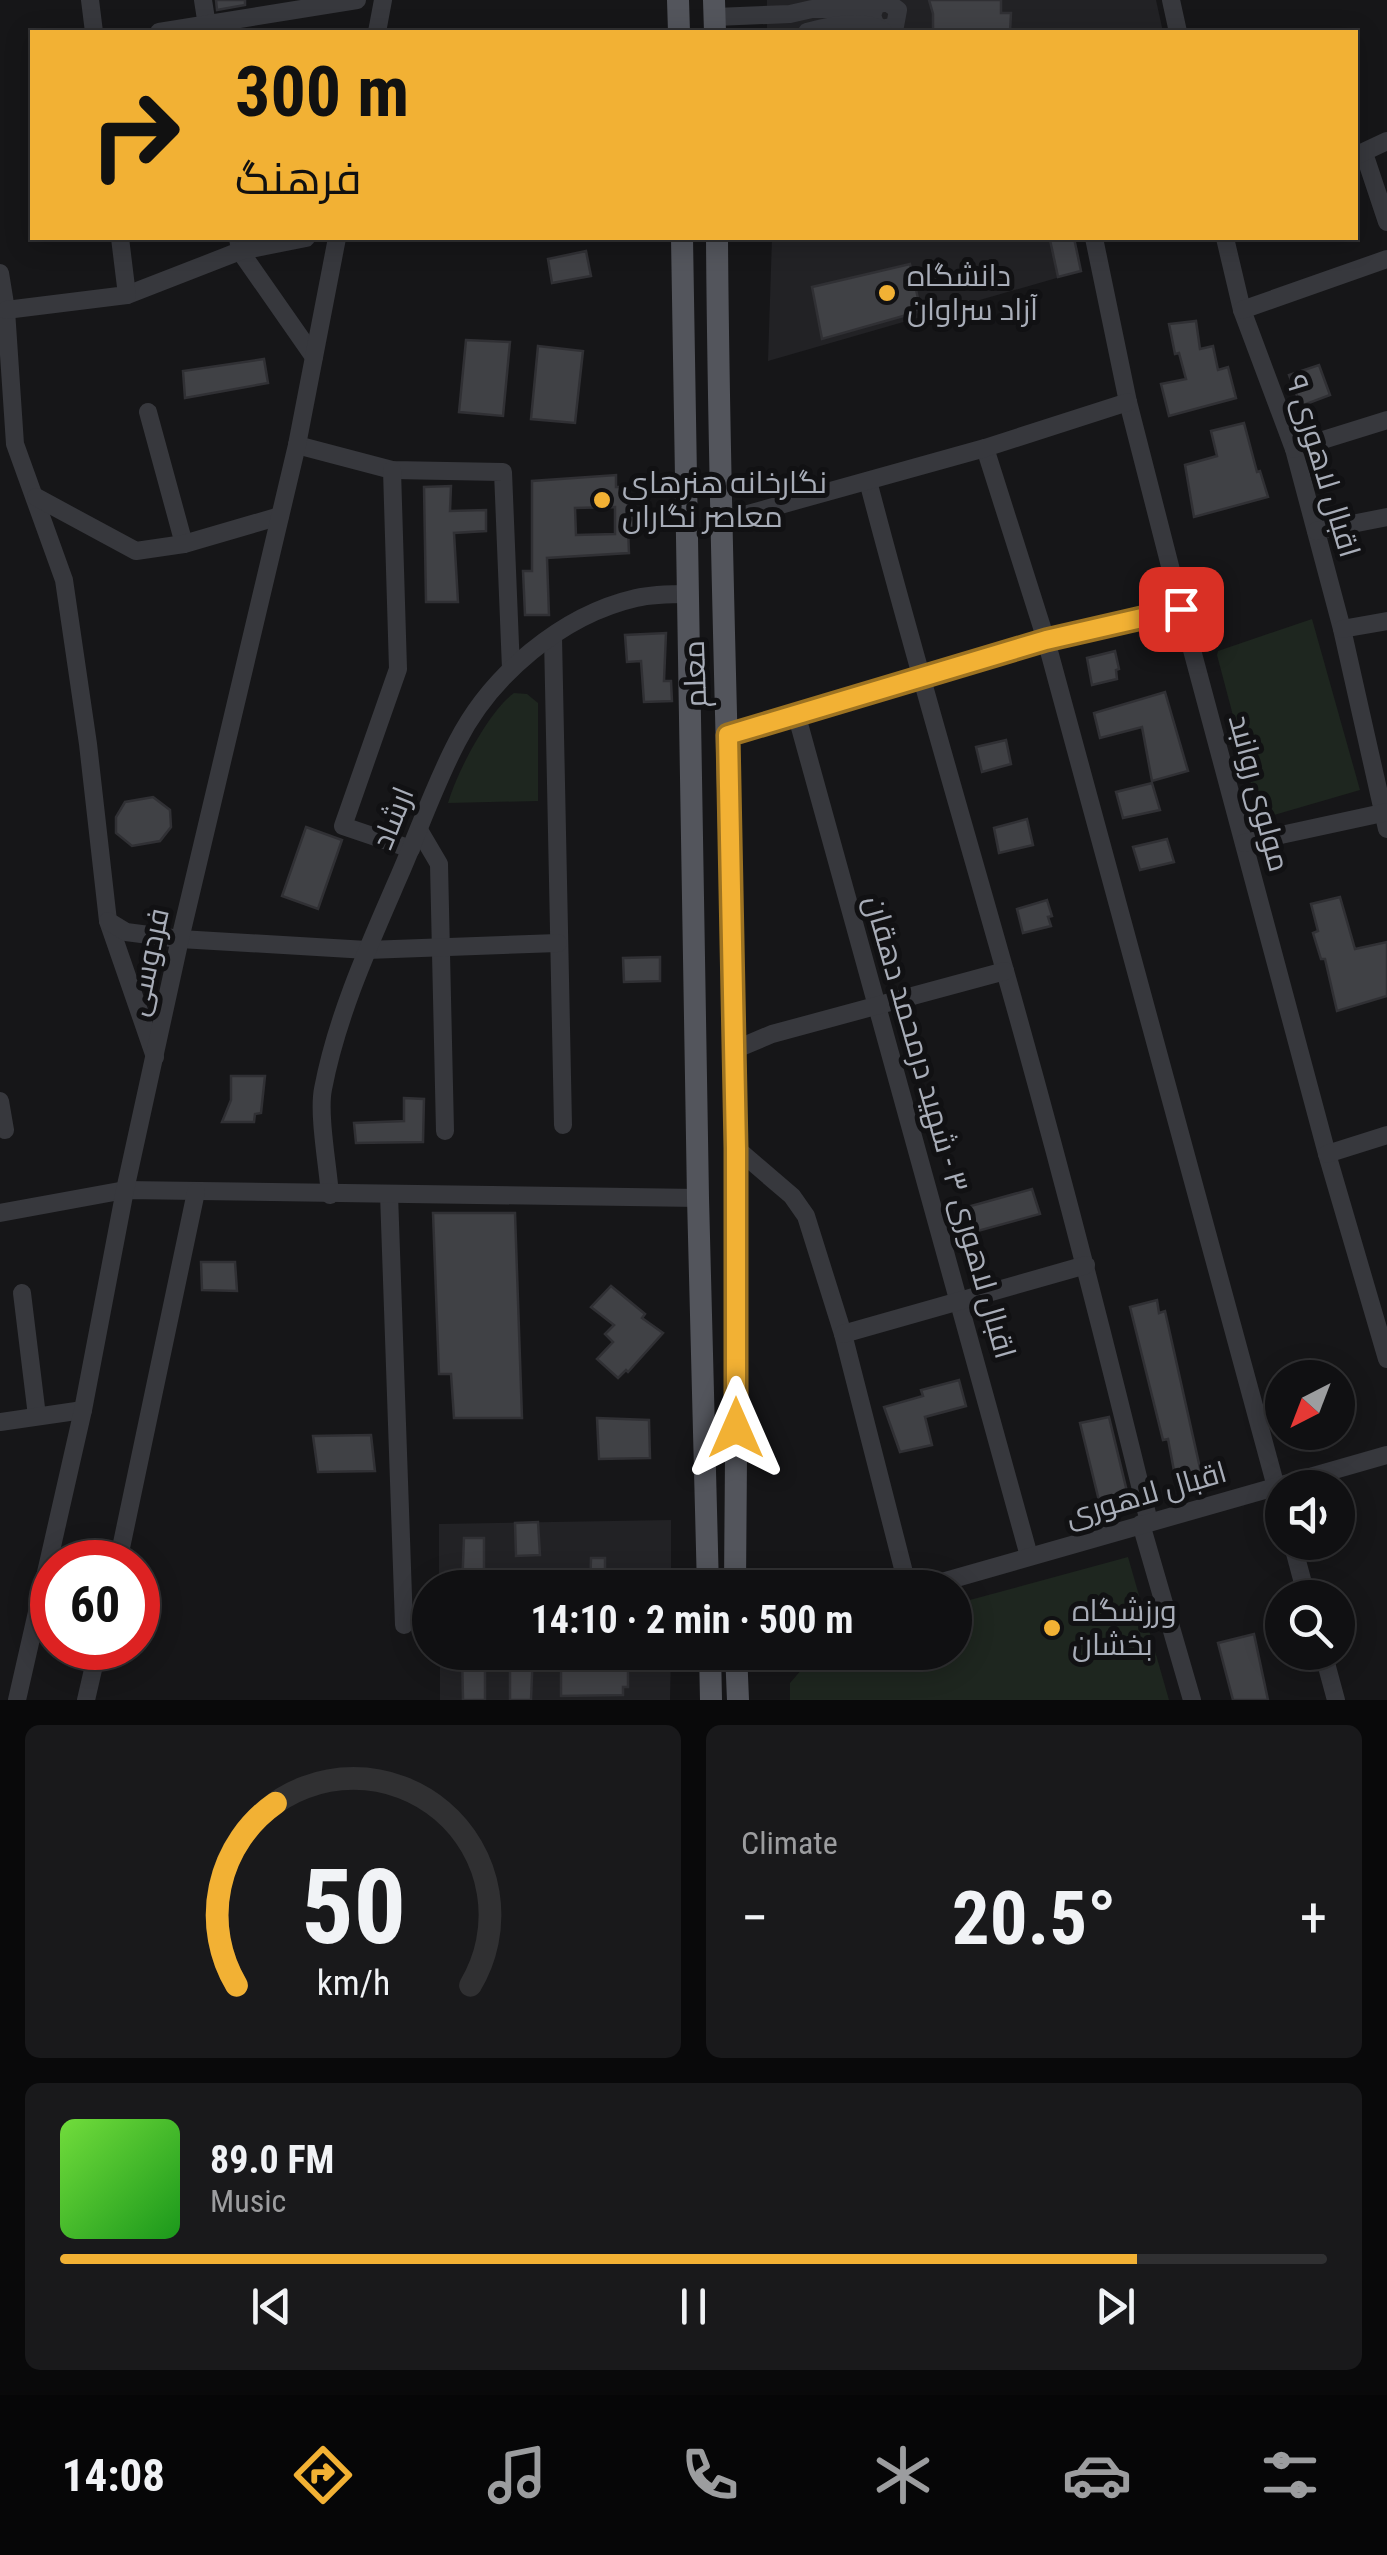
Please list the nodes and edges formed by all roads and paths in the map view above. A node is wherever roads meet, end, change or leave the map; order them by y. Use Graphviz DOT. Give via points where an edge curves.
graph roads {
  1 [pos="90,0"];
  2 [pos="203,0"];
  3 [pos="357,0"];
  4 [pos="383,0"];
  5 [pos="678,0"];
  6 [pos="1171,0"];
  7 [pos="328,2"];
  8 [pos="715,16"];
  9 [pos="208,29"];
  10 [pos="887,29"];
  11 [pos="94,30"];
  12 [pos="376,30"];
  13 [pos="679,30"];
  14 [pos="820,30"];
  15 [pos="1178,30"];
  16 [pos="1387,142"];
  17 [pos="1360,155"];
  18 [pos="1387,222"];
  19 [pos="120,240"];
  20 [pos="284,240"];
  21 [pos="337,240"];
  22 [pos="682,240"];
  23 [pos="717,240"];
  24 [pos="1094,240"];
  25 [pos="1225,240"];
  26 [pos="239,244"];
  27 [pos="1387,258"];
  28 [pos="0,273"];
  29 [pos="127,294"];
  30 [pos="6,310"];
  31 [pos="1242,310"];
  32 [pos="314,357"];
  33 [pos="1128,402"];
  34 [pos="148,412"];
  35 [pos="1387,420"];
  36 [pos="7,445"];
  37 [pos="296,446"];
  38 [pos="985,448"];
  39 [pos="1294,449"];
  40 [pos="392,470"];
  41 [pos="868,481"];
  42 [pos="36,497"];
  43 [pos="280,516"];
  44 [pos="1387,516"];
  45 [pos="719,522"];
  46 [pos="1316,530"];
  47 [pos="184,544"];
  48 [pos="689,594"];
  49 [pos="1181,609"];
  50 [pos="1387,621"];
  51 [pos="1342,628"];
  52 [pos="553,637"];
  53 [pos="1046,640"];
  54 [pos="510,668"];
  55 [pos="920,678"];
  56 [pos="796,713"];
  57 [pos="691,734"];
  58 [pos="728,735"];
  59 [pos="1385,818"];
  60 [pos="419,830"];
  61 [pos="1244,843"];
  62 [pos="411,849"];
  63 [pos="108,921"];
  64 [pos="180,939"];
  65 [pos="558,944"];
  66 [pos="442,948"];
  67 [pos="367,950"];
  68 [pos="1005,970"];
  69 [pos="878,1006"];
  70 [pos="734,1050"];
  71 [pos="155,1057"];
  72 [pos="0,1102"];
  73 [pos="563,1125"];
  74 [pos="5,1130"];
  75 [pos="445,1131"];
  76 [pos="1387,1135"];
  77 [pos="736,1148"];
  78 [pos="1327,1154"];
  79 [pos="125,1190"];
  80 [pos="196,1192"];
  81 [pos="389,1194"];
  82 [pos="330,1195"];
  83 [pos="698,1198"];
  84 [pos="0,1213"];
  85 [pos="1086,1265"];
  86 [pos="22,1294"];
  87 [pos="960,1301"];
  88 [pos="843,1334"];
  89 [pos="1387,1358"];
  90 [pos="83,1410"];
  91 [pos="37,1416"];
  92 [pos="0,1422"];
  93 [pos="1387,1455"];
  94 [pos="1272,1470"];
  95 [pos="1333,1470"];
  96 [pos="1265,1489"];
  97 [pos="1145,1523"];
  98 [pos="123,1540"];
  99 [pos="1029,1556"];
  100 [pos="708,1570"];
  101 [pos="735,1570"];
  102 [pos="903,1570"];
  103 [pos="972,1573"];
  104 [pos="404,1625"];
  105 [pos="93,1670"];
  106 [pos="710,1670"];
  107 [pos="737,1670"];
  108 [pos="1327,1670"];
  109 [pos="0,1688"];
  110 [pos="13,1700"];
  111 [pos="86,1700"];
  112 [pos="711,1700"];
  113 [pos="738,1700"];
  114 [pos="1192,1700"];
  115 [pos="1336,1700"];
  1 -- 11 [label="street"];
  2 -- 9 [label="street"];
  3 -- 7 [label="street"];
  4 -- 12 [label="street"];
  5 -- 13 [label="main road"];
  6 -- 15 [label="street"];
  7 -- 9 [label="street"];
  8 -- 10 [label="street" via="875,7 872,16"];
  10 -- 14 [label="street" via="862,24"];
  16 -- 17 [label="street"];
  17 -- 18 [label="street"];
  19 -- 29 [label="street"];
  20 -- 26 [label="street"];
  21 -- 32 [label="street, فردوسی"];
  22 -- 48 [label="main road, معلم"];
  23 -- 45 [label="main road, معلم"];
  24 -- 33 [label="street, مولوی روانبد"];
  25 -- 31 [label="street, اقبال لاهوری ۹"];
  26 -- 29 [label="street"];
  26 -- 32 [label="street"];
  27 -- 31 [label="street"];
  28 -- 30 [label="street"];
  29 -- 30 [label="street"];
  30 -- 36 [label="street"];
  31 -- 39 [label="street, اقبال لاهوری ۹"];
  32 -- 37 [label="street, فردوسی"];
  33 -- 38 [label="street"];
  33 -- 49 [label="street, مولوی روانبد"];
  34 -- 47 [label="street"];
  35 -- 39 [label="street"];
  36 -- 42 [label="street"];
  37 -- 40 [label="street"];
  37 -- 43 [label="street, فردوسی"];
  38 -- 41 [label="street"];
  38 -- 53 [label="street"];
  39 -- 46 [label="street, اقبال لاهوری ۹"];
  40 -- 54 [label="street" via="503,472"];
  40 -- 62 [label="street" via="398,669 343,826"];
  41 -- 45 [label="street"];
  41 -- 55 [label="street"];
  42 -- 47 [label="street" via="136,550"];
  42 -- 63 [label="street" via="64,580"];
  43 -- 47 [label="street"];
  43 -- 64 [label="street, فردوسی"];
  44 -- 46 [label="street"];
  45 -- 58 [label="main road, معلم"];
  46 -- 51 [label="street, اقبال لاهوری ۹"];
  48 -- 52 [label="street, ارشاد" via="636,598 598,610"];
  48 -- 57 [label="main road, معلم"];
  49 -- 53 [label="street"];
  49 -- 61 [label="street, مولوی روانبد"];
  50 -- 51 [label="street"];
  51 -- 59 [label="street, اقبال لاهوری ۹"];
  52 -- 54 [label="street, ارشاد"];
  52 -- 65 [label="street"];
  53 -- 55 [label="street"];
  53 -- 94 [label="street"];
  54 -- 60 [label="street, ارشاد" via="459,738"];
  55 -- 56 [label="street"];
  55 -- 68 [label="street"];
  56 -- 58 [label="street"];
  56 -- 69 [label="street, اقبال لاهوری ۳ - شهید درمحمد دهقان"];
  57 -- 58 [label="main road"];
  57 -- 83 [label="main road, معلم"];
  58 -- 70 [label="main road, معلم"];
  59 -- 61 [label="street"];
  60 -- 62 [label="street, ارشاد"];
  60 -- 66 [label="street" via="440,864"];
  61 -- 78 [label="street, مولوی روانبد"];
  62 -- 67 [label="street, ارشاد"];
  63 -- 64 [label="street" via="126,932"];
  63 -- 71 [label="street"];
  64 -- 67 [label="street"];
  64 -- 71 [label="street, فردوسی"];
  65 -- 66 [label="street"];
  65 -- 73 [label="street"];
  66 -- 67 [label="street"];
  66 -- 75 [label="street"];
  67 -- 82 [label="street, ارشاد" via="322,1093"];
  68 -- 69 [label="street"];
  68 -- 85 [label="street"];
  69 -- 70 [label="street"];
  69 -- 87 [label="street, اقبال لاهوری ۳ - شهید درمحمد دهقان"];
  70 -- 77 [label="main road, معلم"];
  71 -- 79 [label="street, فردوسی"];
  72 -- 74 [label="street"];
  76 -- 78 [label="street"];
  77 -- 88 [label="street" via="806,1216"];
  77 -- 101 [label="main road, معلم"];
  78 -- 89 [label="street, مولوی روانبد"];
  79 -- 80 [label="street"];
  79 -- 84 [label="street"];
  79 -- 90 [label="street, فردوسی"];
  80 -- 82 [label="street"];
  80 -- 98 [label="street"];
  81 -- 82 [label="street"];
  81 -- 83 [label="street"];
  81 -- 104 [label="street"];
  83 -- 100 [label="main road, معلم"];
  85 -- 87 [label="street"];
  85 -- 97 [label="street"];
  86 -- 91 [label="street"];
  87 -- 88 [label="street"];
  87 -- 99 [label="street, اقبال لاهوری ۳ - شهید درمحمد دهقان"];
  88 -- 102 [label="street"];
  90 -- 91 [label="street"];
  90 -- 110 [label="street, فردوسی"];
  91 -- 92 [label="street"];
  93 -- 95 [label="street, اقبال لاهوری"];
  96 -- 97 [label="street, اقبال لاهوری"];
  97 -- 99 [label="street, اقبال لاهوری"];
  97 -- 114 [label="street"];
  99 -- 103 [label="street, اقبال لاهوری"];
  105 -- 111 [label="street"];
  106 -- 112 [label="main road"];
  107 -- 113 [label="main road"];
  108 -- 115 [label="street"];
  109 -- 110 [label="street"];
}
